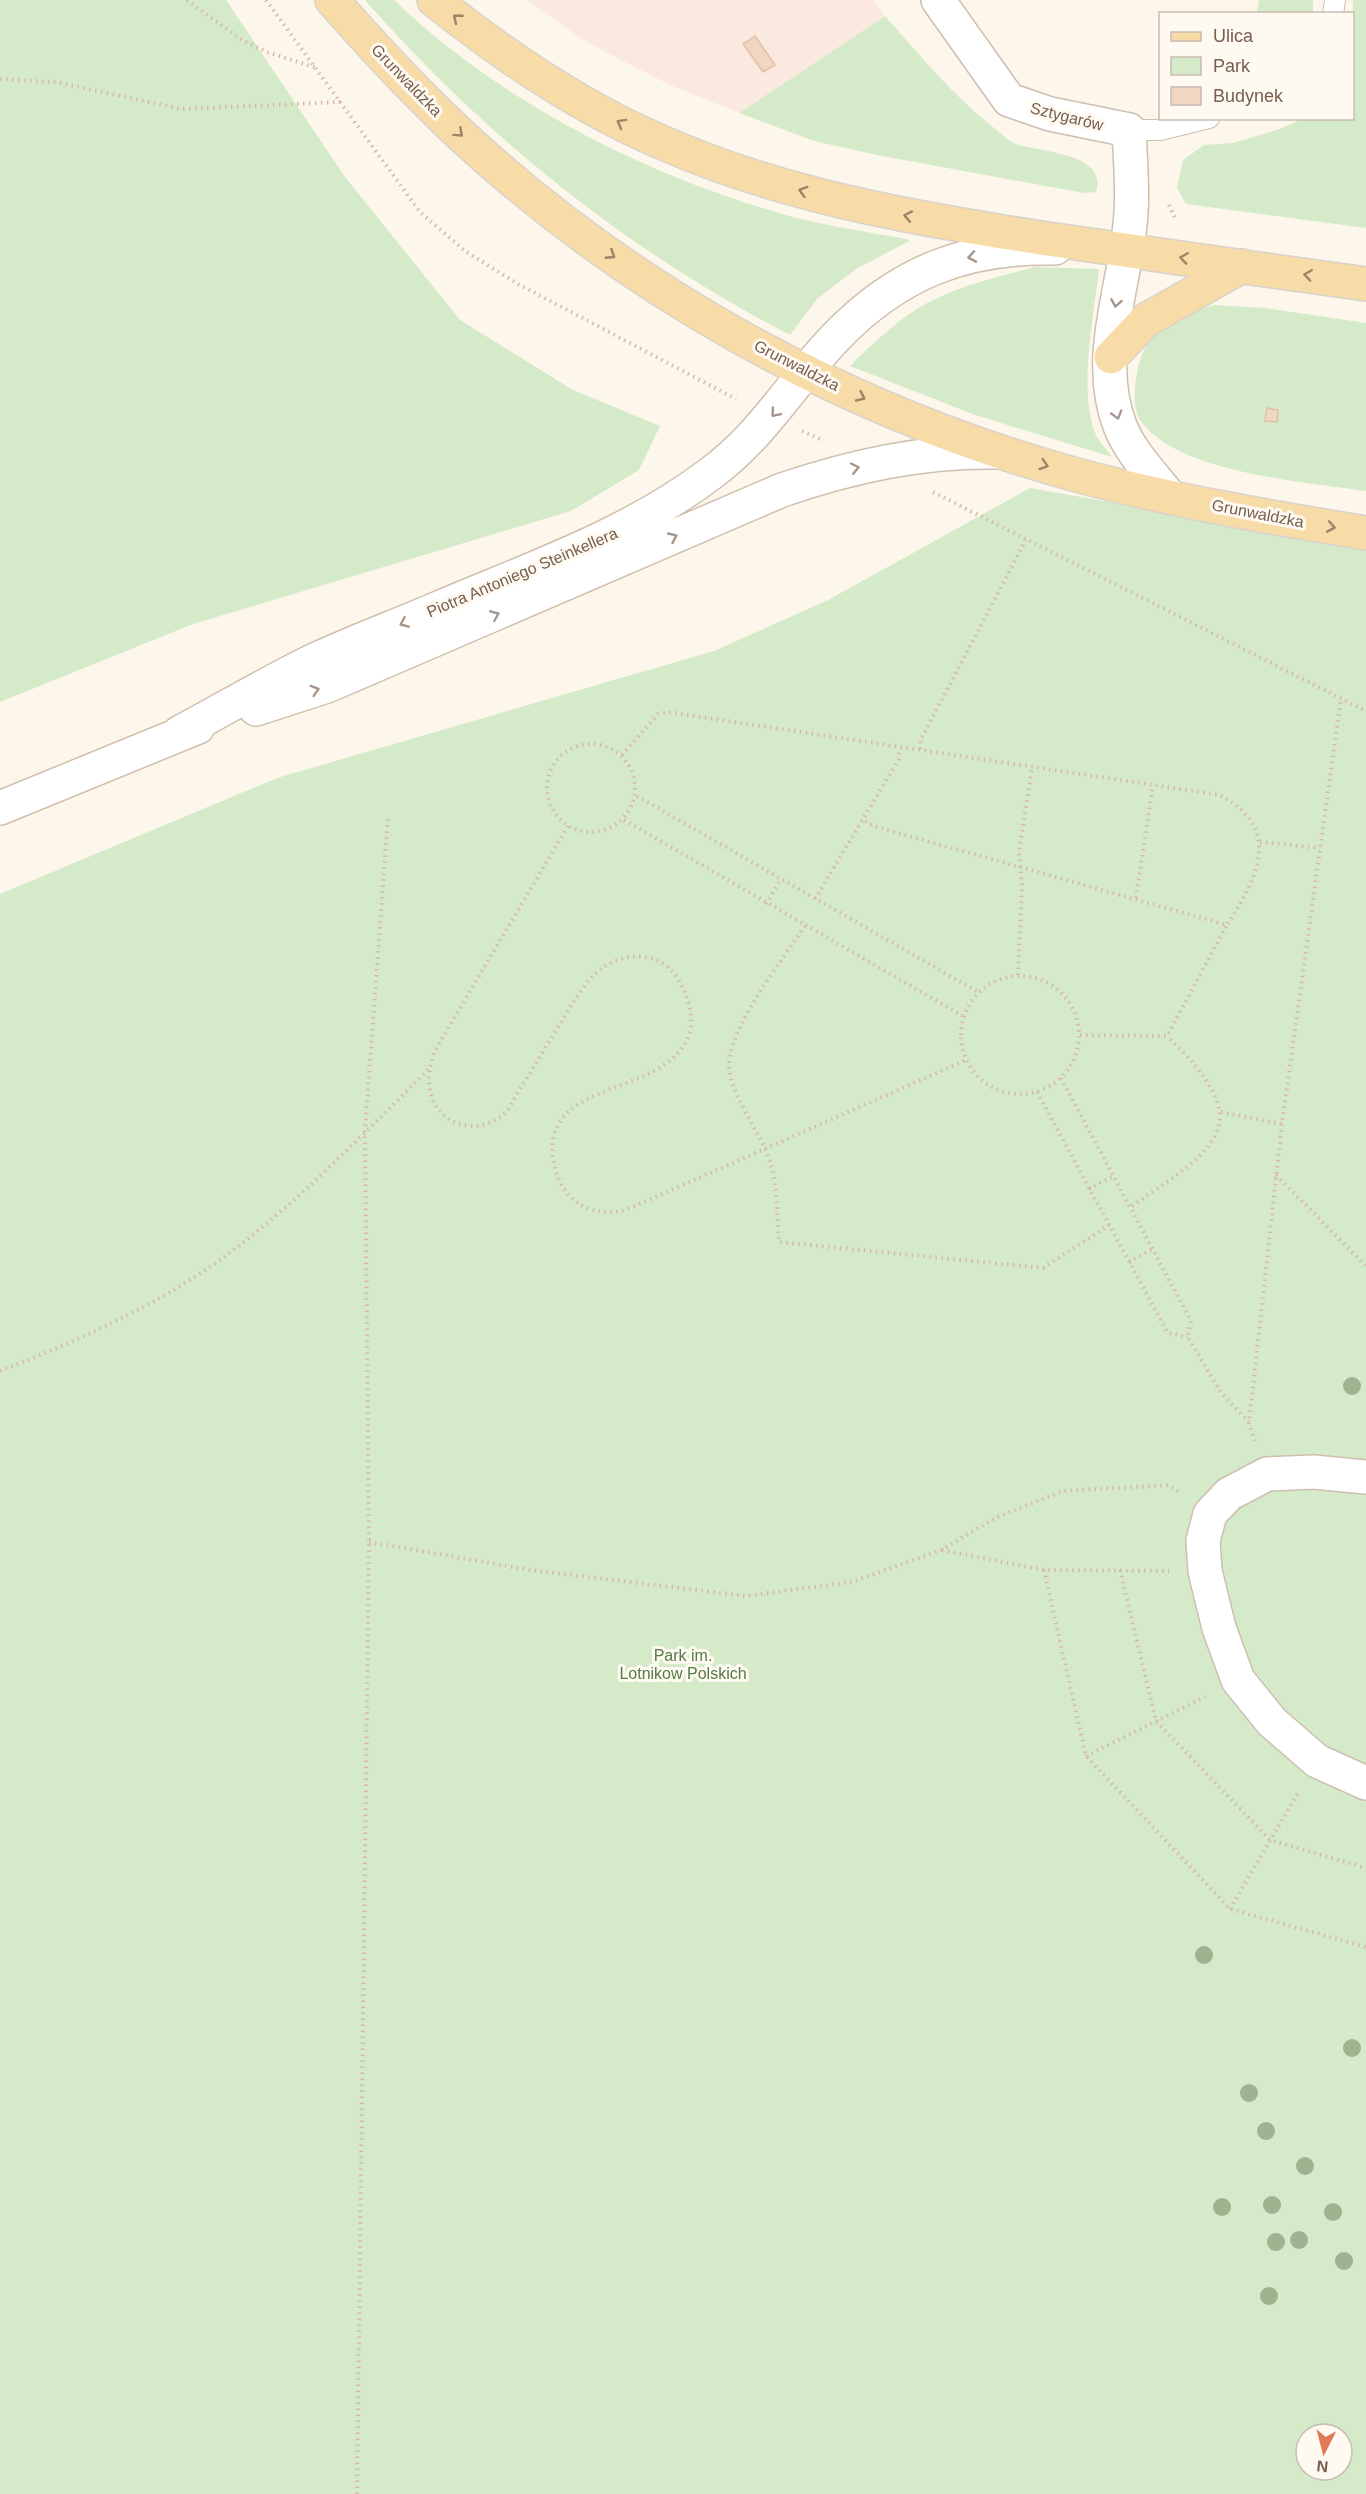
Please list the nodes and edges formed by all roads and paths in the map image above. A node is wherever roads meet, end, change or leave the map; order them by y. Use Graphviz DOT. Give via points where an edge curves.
graph roads {
  1 [pos="187,0"];
  2 [pos="332,0"];
  3 [pos="434,0"];
  4 [pos="938,0"];
  5 [pos="317,68"];
  6 [pos="0,79"];
  7 [pos="341,102"];
  8 [pos="1201,120"];
  9 [pos="1129,130"];
  10 [pos="1131,214"];
  11 [pos="1178,223"];
  12 [pos="1119,249"];
  13 [pos="1242,266"];
  14 [pos="1366,284"];
  15 [pos="1111,357"];
  16 [pos="807,372"];
  17 [pos="1005,452"];
  18 [pos="1170,497"];
  19 [pos="1366,533"];
  20 [pos="1026,540"];
  21 [pos="1341,699"];
  22 [pos="179,733"];
  23 [pos="899,748"];
  24 [pos="920,749"];
  25 [pos="622,755"];
  26 [pos="1032,767"];
  27 [pos="1153,785"];
  28 [pos="637,796"];
  29 [pos="0,808"];
  30 [pos="388,817"];
  31 [pos="624,820"];
  32 [pos="864,820"];
  33 [pos="568,826"];
  34 [pos="1260,842"];
  35 [pos="1320,848"];
  36 [pos="1021,867"];
  37 [pos="780,880"];
  38 [pos="1136,898"];
  39 [pos="815,899"];
  40 [pos="766,904"];
  41 [pos="1227,925"];
  42 [pos="805,926"];
  43 [pos="1018,975"];
  44 [pos="978,992"];
  45 [pos="963,1017"];
  46 [pos="1080,1035"];
  47 [pos="1167,1036"];
  48 [pos="966,1060"];
  49 [pos="429,1069"];
  50 [pos="1061,1078"];
  51 [pos="1037,1092"];
  52 [pos="1221,1112"];
  53 [pos="1282,1124"];
  54 [pos="366,1131"];
  55 [pos="764,1147"];
  56 [pos="1115,1174"];
  57 [pos="1276,1175"];
  58 [pos="1089,1189"];
  59 [pos="1132,1206"];
  60 [pos="1109,1225"];
  61 [pos="1153,1249"];
  62 [pos="1366,1255"];
  63 [pos="1358,1258"];
  64 [pos="1129,1262"];
  65 [pos="1366,1266"];
  66 [pos="1188,1337"];
  67 [pos="0,1371"];
  68 [pos="1249,1423"];
  69 [pos="1267,1473"];
  70 [pos="1366,1477"];
  71 [pos="1210,1514"];
  72 [pos="369,1542"];
  73 [pos="941,1550"];
  74 [pos="1044,1570"];
  75 [pos="1120,1570"];
  76 [pos="1204,1571"];
  77 [pos="1238,1680"];
  78 [pos="1156,1721"];
  79 [pos="1086,1756"];
  80 [pos="1317,1761"];
  81 [pos="1366,1783"];
  82 [pos="1270,1840"];
  83 [pos="1366,1868"];
  84 [pos="1230,1909"];
  85 [pos="1366,1947"];
  86 [pos="357,2494"];
  1 -- 5 [label="path" via="242,40"];
  2 -- 16 [label="main road, Grunwaldzka, one-way" via="444,119 543,205 703,316"];
  12 -- 3 [label="main road, one-way" via="860,206 726,168 628,127 542,78"];
  4 -- 9 [label="street, Sztygarów" via="1009,100 1050,114"];
  6 -- 7 [label="path" via="57,82 181,109"];
  8 -- 9 [label="lane" via="1160,130"];
  9 -- 10 [label="street"];
  10 -- 11 [label="path"];
  10 -- 12 [label="street"];
  13 -- 12 [label="main road, one-way"];
  12 -- 15 [label="street, one-way"];
  12 -- 16 [label="street, Piotra Antoniego Steinkellera, one-way" via="1026,247 941,263 882,295 834,339"];
  14 -- 13 [label="main road, one-way"];
  13 -- 15 [label="main road" via="1146,320"];
  15 -- 18 [label="street, one-way" via="1110,385 1121,428"];
  16 -- 17 [label="main road, Grunwaldzka, one-way" via="889,410"];
  16 -- 22 [label="street, Piotra Antoniego Steinkellera, one-way" via="771,418 724,463 612,534 315,661"];
  17 -- 18 [label="main road, Grunwaldzka, one-way" via="1072,474"];
  22 -- 17 [label="street, Piotra Antoniego Steinkellera, one-way" via="327,686 782,490 832,473 895,460 948,452"];
  18 -- 19 [label="main road, Grunwaldzka, one-way"];
  20 -- 24 [label="path" via="921,739"];
  21 -- 35 [label="path"];
  22 -- 29 [label="street, Piotra Antoniego Steinkellera"];
  23 -- 24 [label="path"];
  23 -- 25 [label="path" via="668,712 657,714"];
  23 -- 32 [label="path" via="899,759"];
  24 -- 26 [label="path"];
  25 -- 28 [label="path" via="632,769"];
  25 -- 33 [label="path" via="606,745 587,743 567,750 556,760 547,781 547,794 555,814"];
  26 -- 27 [label="path"];
  26 -- 36 [label="path" via="1019,852"];
  27 -- 34 [label="path" via="1220,795 1246,812"];
  27 -- 38 [label="path"];
  28 -- 31 [label="path"];
  28 -- 37 [label="path"];
  30 -- 54 [label="path"];
  31 -- 33 [label="path" via="602,831"];
  31 -- 40 [label="path"];
  32 -- 36 [label="path" via="873,826"];
  32 -- 39 [label="path"];
  33 -- 49 [label="path" via="434,1052"];
  34 -- 35 [label="path"];
  34 -- 41 [label="path" via="1255,873"];
  35 -- 53 [label="path"];
  36 -- 38 [label="path"];
  36 -- 43 [label="path"];
  37 -- 39 [label="path"];
  37 -- 40 [label="path"];
  38 -- 41 [label="path"];
  39 -- 44 [label="path"];
  40 -- 42 [label="path"];
  41 -- 47 [label="path"];
  42 -- 45 [label="path"];
  42 -- 55 [label="path" via="743,1021 732,1045 729,1066"];
  43 -- 44 [label="path" via="995,981"];
  43 -- 46 [label="path" via="1038,978 1055,987 1074,1009"];
  44 -- 45 [label="path"];
  45 -- 48 [label="path" via="961,1040"];
  46 -- 47 [label="path"];
  46 -- 50 [label="path" via="1077,1054"];
  47 -- 52 [label="path" via="1207,1079"];
  48 -- 51 [label="path" via="982,1082 1005,1093"];
  48 -- 55 [label="path"];
  49 -- 54 [label="path"];
  49 -- 55 [label="path" via="430,1091 438,1109 451,1120 478,1127 496,1122 507,1111 595,974 614,960 648,957 663,963 685,990 691,1014 689,1034 680,1052 666,1065 570,1109 558,1127 551,1152 556,1174 567,1194 584,1207 615,1214"];
  50 -- 51 [label="path"];
  50 -- 56 [label="path"];
  51 -- 58 [label="path"];
  52 -- 53 [label="path"];
  52 -- 59 [label="path" via="1216,1137 1203,1155"];
  53 -- 57 [label="path"];
  54 -- 67 [label="path" via="220,1260 156,1300 83,1338"];
  54 -- 72 [label="path"];
  55 -- 60 [label="path" via="772,1166 779,1242 1043,1268"];
  56 -- 58 [label="path"];
  56 -- 59 [label="path"];
  57 -- 63 [label="path"];
  57 -- 68 [label="path"];
  58 -- 60 [label="path"];
  59 -- 61 [label="path"];
  60 -- 64 [label="path"];
  61 -- 64 [label="path"];
  61 -- 66 [label="path" via="1191,1321"];
  62 -- 63 [label="path"];
  63 -- 65 [label="path"];
  64 -- 66 [label="path" via="1168,1333"];
  66 -- 68 [label="path" via="1221,1393"];
  68 -- 69 [label="path"];
  69 -- 70 [label="street"];
  69 -- 71 [label="street" via="1229,1494"];
  71 -- 73 [label="path" via="1169,1485 1063,1491 997,1517"];
  71 -- 76 [label="street" via="1203,1541"];
  72 -- 73 [label="path" via="530,1570 746,1596 852,1582"];
  72 -- 86 [label="path"];
  73 -- 74 [label="path"];
  74 -- 75 [label="path"];
  74 -- 79 [label="path"];
  75 -- 76 [label="path"];
  75 -- 78 [label="path"];
  76 -- 77 [label="street"];
  77 -- 78 [label="path"];
  77 -- 80 [label="street" via="1272,1722"];
  78 -- 79 [label="path"];
  78 -- 82 [label="path"];
  79 -- 84 [label="path"];
  80 -- 81 [label="street"];
  80 -- 82 [label="path"];
  82 -- 83 [label="path"];
  82 -- 84 [label="path"];
  84 -- 85 [label="path"];
}
